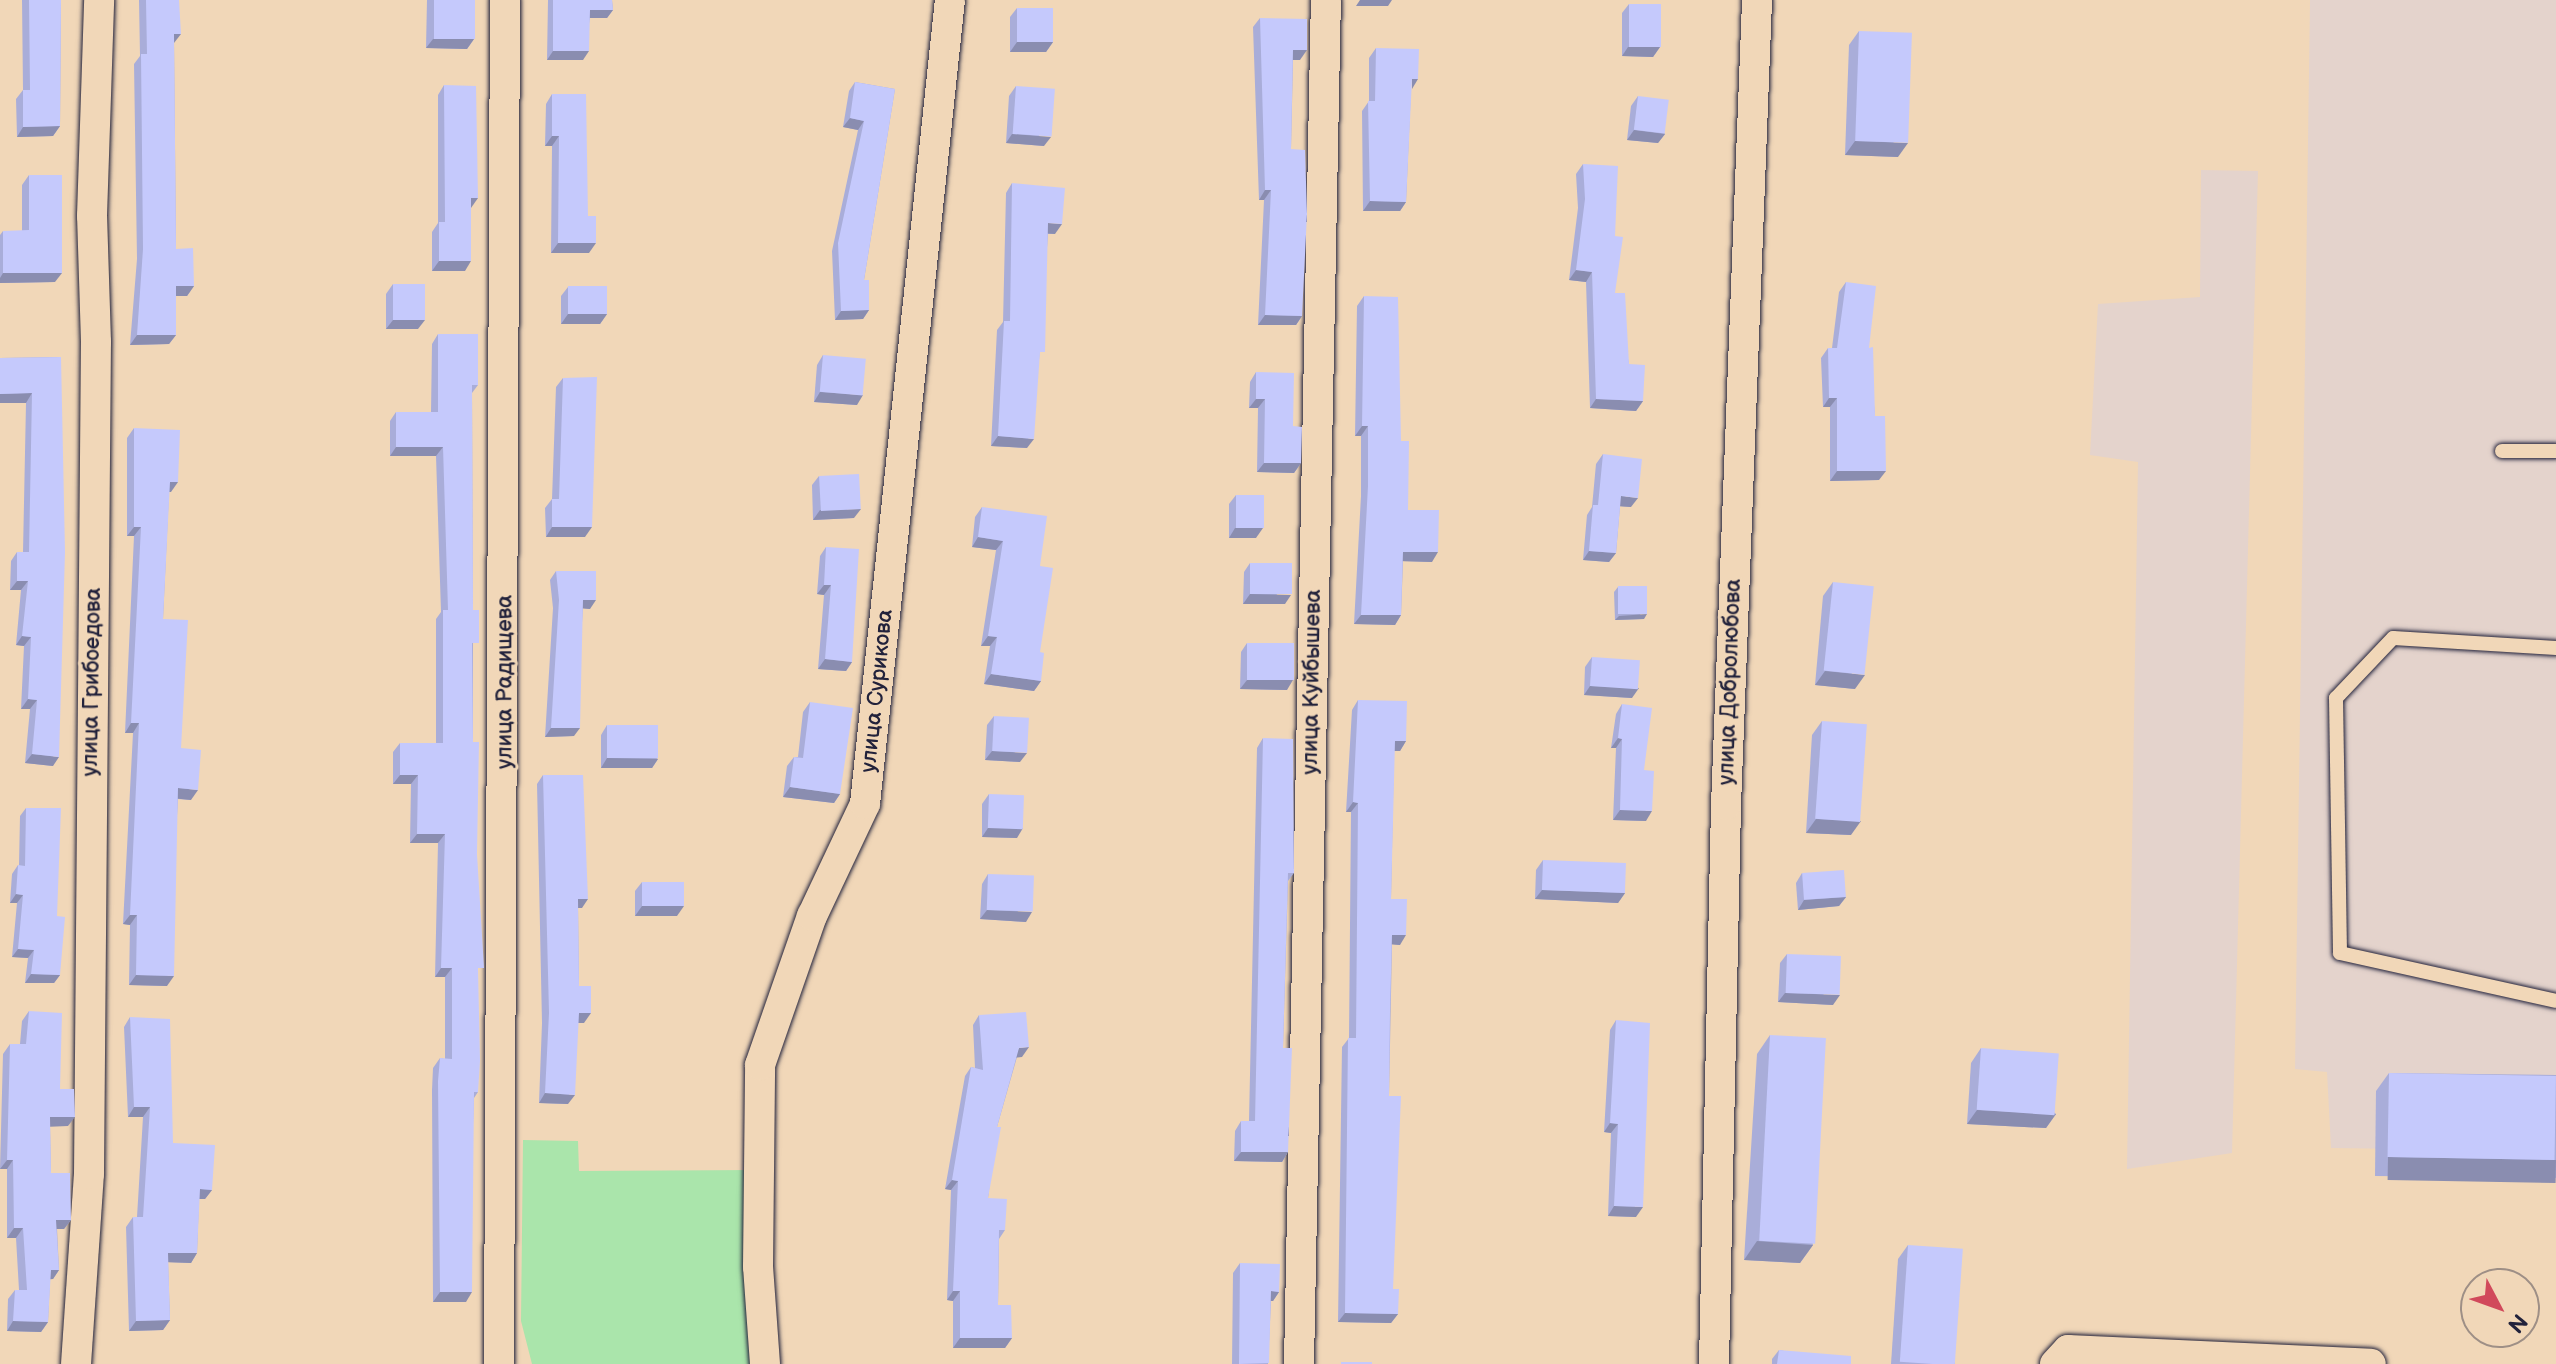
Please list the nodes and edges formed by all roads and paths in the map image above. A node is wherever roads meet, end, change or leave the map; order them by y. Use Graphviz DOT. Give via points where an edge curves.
graph roads {
  1 [pos="99,0"];
  2 [pos="505,0"];
  3 [pos="950,0"];
  4 [pos="1326,0"];
  5 [pos="1757,0"];
  6 [pos="2502,451"];
  7 [pos="2556,451"];
  8 [pos="2556,648"];
  9 [pos="2556,1001"];
  10 [pos="76,1364"];
  11 [pos="499,1364"];
  12 [pos="765,1364"];
  13 [pos="1299,1364"];
  14 [pos="1714,1364"];
  15 [pos="2055,1364"];
  16 [pos="2371,1364"];
  1 -- 10 [label="street, улица Грибоедова" via="92,216 96,342 89,1174"];
  2 -- 11 [label="street, улица Радищева"];
  3 -- 12 [label="street, улица Сурикова" via="865,804 812,916 760,1065 758,1267"];
  4 -- 13 [label="street, улица Куйбышева"];
  5 -- 14 [label="street, улица Добролюбова" via="1726,805"];
  6 -- 7 [label="lane"];
  8 -- 9 [label="lane" via="2393,638 2336,698 2340,953"];
  15 -- 16 [label="street" via="2068,1350"];
}
